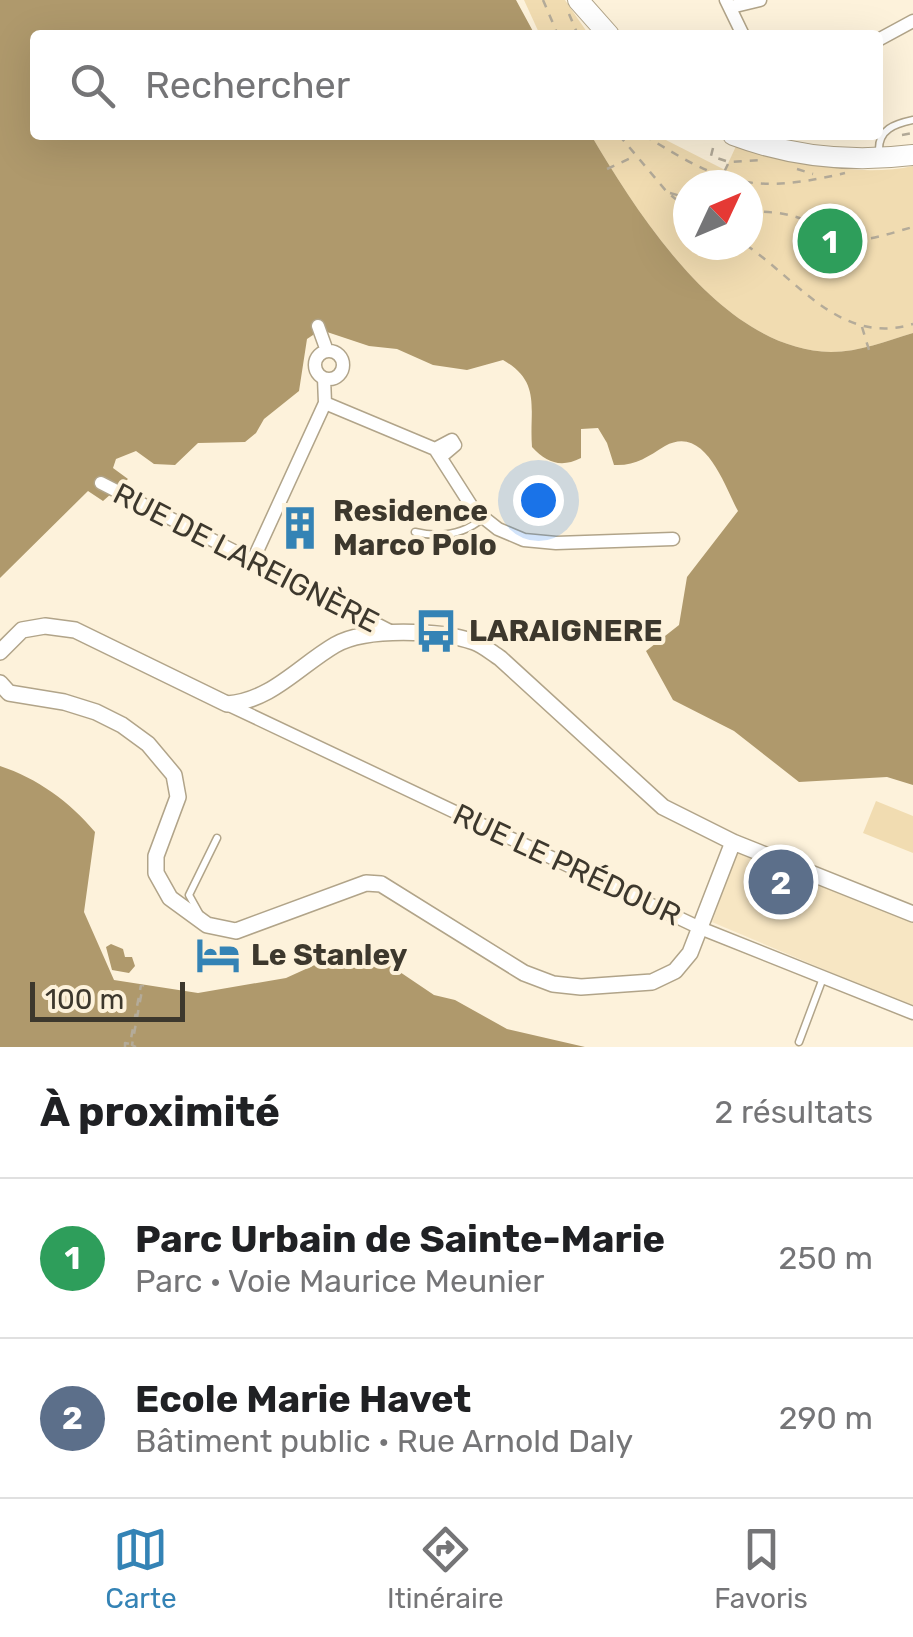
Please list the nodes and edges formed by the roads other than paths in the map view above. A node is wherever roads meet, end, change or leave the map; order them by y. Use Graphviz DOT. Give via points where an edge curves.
graph roads {
  1 [pos="570,0"];
  2 [pos="578,0"];
  3 [pos="758,0"];
  4 [pos="728,4"];
  5 [pos="913,21"];
  6 [pos="592,30"];
  7 [pos="605,30"];
  8 [pos="741,30"];
  9 [pos="883,37"];
  10 [pos="913,120"];
  11 [pos="883,135"];
  12 [pos="748,140"];
  13 [pos="770,140"];
  14 [pos="880,140"];
  15 [pos="910,146"];
  16 [pos="879,150"];
  17 [pos="318,326"];
  18 [pos="327,352"];
  19 [pos="324,378"];
  20 [pos="325,403"];
  21 [pos="101,483"];
  22 [pos="483,518"];
  23 [pos="415,532"];
  24 [pos="673,540"];
  25 [pos="253,560"];
  26 [pos="392,632"];
  27 [pos="0,652"];
  28 [pos="0,684"];
  29 [pos="227,704"];
  30 [pos="217,838"];
  31 [pos="734,842"];
  32 [pos="913,914"];
  33 [pos="211,926"];
  34 [pos="700,928"];
  35 [pos="824,976"];
  36 [pos="913,1014"];
  37 [pos="799,1042"];
  1 -- 6 [label="main road"];
  2 -- 7 [label="main road"];
  3 -- 4 [label="street"];
  4 -- 8 [label="street"];
  5 -- 9 [label="street"];
  10 -- 11 [label="lane"];
  12 -- 15 [label="main road" via="838,159"];
  13 -- 16 [label="main road"];
  14 -- 16 [label="lane"];
  15 -- 16 [label="main road"];
  17 -- 18 [label="street"];
  18 -- 19 [label="street" via="315,362"];
  18 -- 19 [label="street" via="340,357 343,368 335,378"];
  19 -- 20 [label="street"];
  20 -- 22 [label="street" via="439,452"];
  20 -- 25 [label="street"];
  21 -- 25 [label="street, RUE DE LAREIGNÈRE"];
  22 -- 23 [label="lane" via="453,534"];
  22 -- 24 [label="street" via="524,540"];
  25 -- 26 [label="street, RUE DE LAREIGNÈRE"];
  26 -- 29 [label="street" via="340,642 272,690"];
  26 -- 31 [label="street" via="476,642 663,807"];
  27 -- 29 [label="street" via="22,630 75,630"];
  28 -- 33 [label="street" via="10,694 96,712 148,744 174,774 178,797 156,874 170,898"];
  29 -- 34 [label="street, RUE LE PRÉDOUR"];
  30 -- 33 [label="lane" via="190,895"];
  31 -- 32 [label="street"];
  31 -- 34 [label="street"];
  33 -- 34 [label="street" via="236,931 381,884 524,973 582,987 652,982 675,971"];
  34 -- 35 [label="street, RUE LE PRÉDOUR"];
  35 -- 36 [label="street, RUE LE PRÉDOUR"];
  35 -- 37 [label="lane"];
}
